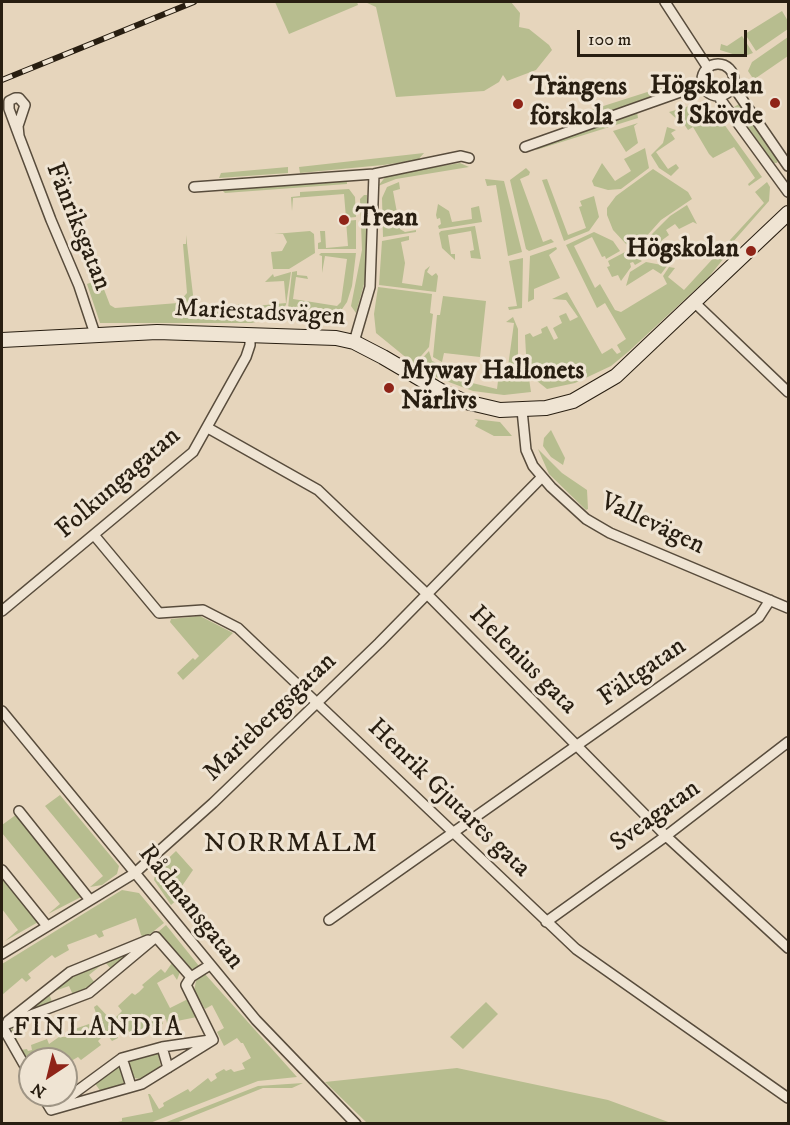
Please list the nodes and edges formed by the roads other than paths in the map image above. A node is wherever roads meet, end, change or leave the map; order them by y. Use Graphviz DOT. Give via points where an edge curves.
graph roads {
  1 [pos="665,2"];
  2 [pos="708,68"];
  3 [pos="703,84"];
  4 [pos="733,86"];
  5 [pos="718,96"];
  6 [pos="19,136"];
  7 [pos="525,147"];
  8 [pos="469,158"];
  9 [pos="789,166"];
  10 [pos="374,174"];
  11 [pos="195,187"];
  12 [pos="789,192"];
  13 [pos="789,213"];
  14 [pos="695,303"];
  15 [pos="95,334"];
  16 [pos="250,334"];
  17 [pos="2,340"];
  18 [pos="354,342"];
  19 [pos="789,392"];
  20 [pos="522,410"];
  21 [pos="208,428"];
  22 [pos="542,477"];
  23 [pos="94,535"];
  24 [pos="428,595"];
  25 [pos="770,600"];
  26 [pos="789,608"];
  27 [pos="2,611"];
  28 [pos="317,703"];
  29 [pos="2,711"];
  30 [pos="789,742"];
  31 [pos="576,746"];
  32 [pos="20,811"];
  33 [pos="453,832"];
  34 [pos="666,836"];
  35 [pos="2,870"];
  36 [pos="135,873"];
  37 [pos="90,900"];
  38 [pos="329,920"];
  39 [pos="546,922"];
  40 [pos="47,926"];
  41 [pos="156,937"];
  42 [pos="789,948"];
  43 [pos="2,952"];
  44 [pos="210,965"];
  45 [pos="191,977"];
  46 [pos="2,1026"];
  47 [pos="213,1040"];
  48 [pos="162,1047"];
  49 [pos="18,1054"];
  50 [pos="122,1058"];
  51 [pos="168,1068"];
  52 [pos="88,1082"];
  53 [pos="131,1086"];
  54 [pos="99,1096"];
  55 [pos="789,1098"];
  56 [pos="49,1107"];
  57 [pos="51,1110"];
  58 [pos="356,1124"];
  1 -- 2 [label="street"];
  2 -- 3 [label="street"];
  2 -- 4 [label="street" via="726,66 732,72"];
  3 -- 5 [label="street" via="708,92"];
  3 -- 7 [label="street"];
  4 -- 5 [label="street"];
  4 -- 9 [label="street"];
  5 -- 12 [label="street"];
  6 -- 15 [label="street, Fänriksgatan"];
  8 -- 10 [label="street" via="461,156"];
  10 -- 11 [label="street"];
  10 -- 18 [label="street" via="370,287"];
  13 -- 14 [label="street, Mariestadsvägen"];
  14 -- 19 [label="street"];
  14 -- 20 [label="street, Mariestadsvägen" via="616,376 594,390 573,401"];
  15 -- 16 [label="street, Mariestadsvägen"];
  15 -- 17 [label="street, Mariestadsvägen"];
  16 -- 18 [label="street, Mariestadsvägen"];
  16 -- 21 [label="street, Folkungagatan" via="246,357"];
  18 -- 20 [label="street, Mariestadsvägen" via="466,402 500,410"];
  20 -- 22 [label="street, Vallevägen" via="526,450"];
  21 -- 23 [label="street, Folkungagatan" via="193,452"];
  21 -- 24 [label="street, Helenius gata" via="318,490"];
  22 -- 24 [label="street, Mariebergsgatan"];
  22 -- 25 [label="street, Vallevägen" via="596,525"];
  23 -- 27 [label="street, Folkungagatan"];
  23 -- 28 [label="street, Henrik Gjutares gata" via="159,614 203,610 238,628"];
  24 -- 28 [label="street, Mariebergsgatan"];
  24 -- 31 [label="street, Helenius gata"];
  25 -- 26 [label="street, Vallevägen"];
  25 -- 31 [label="street, Fältgatan" via="759,617"];
  28 -- 33 [label="street, Henrik Gjutares gata"];
  28 -- 36 [label="street, Mariebergsgatan"];
  29 -- 36 [label="street, Rådmansgatan"];
  30 -- 34 [label="street, Sveagatan"];
  31 -- 33 [label="street, Fältgatan"];
  31 -- 34 [label="street, Helenius gata"];
  32 -- 37 [label="street"];
  33 -- 38 [label="street, Fältgatan"];
  33 -- 39 [label="street, Henrik Gjutares gata"];
  34 -- 39 [label="street, Sveagatan"];
  34 -- 42 [label="street, Helenius gata"];
  35 -- 40 [label="street"];
  36 -- 37 [label="street, Mariebergsgatan"];
  36 -- 44 [label="street, Rådmansgatan"];
  37 -- 40 [label="street, Mariebergsgatan"];
  39 -- 55 [label="street, Henrik Gjutares gata" via="576,949"];
  40 -- 43 [label="street, Mariebergsgatan"];
  41 -- 45 [label="street"];
  41 -- 46 [label="street" via="70,972"];
  41 -- 46 [label="street" via="89,993"];
  44 -- 45 [label="street"];
  44 -- 58 [label="street, Rådmansgatan" via="256,1020"];
  45 -- 47 [label="street" via="186,985"];
  46 -- 49 [label="street"];
  47 -- 48 [label="street"];
  47 -- 51 [label="street"];
  48 -- 50 [label="street"];
  48 -- 51 [label="street"];
  50 -- 52 [label="street"];
  50 -- 53 [label="street"];
  51 -- 53 [label="street" via="142,1084"];
  52 -- 54 [label="street"];
  52 -- 57 [label="street"];
  53 -- 54 [label="street"];
  54 -- 57 [label="street"];
  56 -- 57 [label="street"];
}
